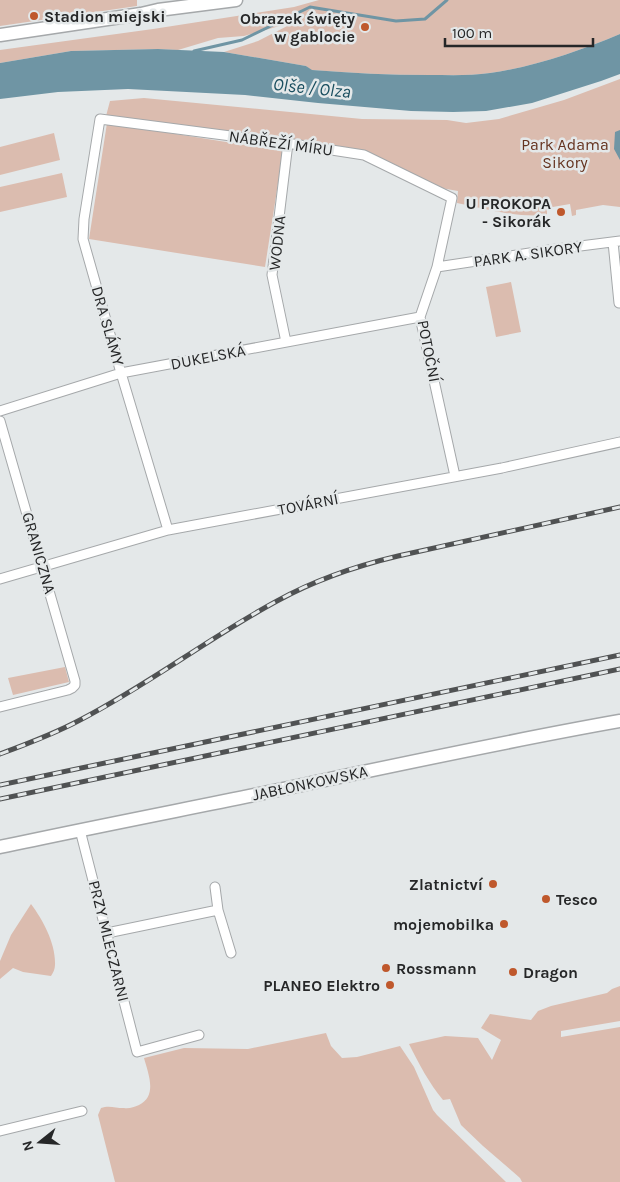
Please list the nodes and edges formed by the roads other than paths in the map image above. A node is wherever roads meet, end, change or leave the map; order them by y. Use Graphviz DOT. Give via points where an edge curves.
graph roads {
  1 [pos="236,0"];
  2 [pos="0,35"];
  3 [pos="100,119"];
  4 [pos="288,144"];
  5 [pos="452,198"];
  6 [pos="616,241"];
  7 [pos="436,267"];
  8 [pos="619,303"];
  9 [pos="420,317"];
  10 [pos="286,342"];
  11 [pos="121,373"];
  12 [pos="0,411"];
  13 [pos="0,421"];
  14 [pos="620,442"];
  15 [pos="455,476"];
  16 [pos="168,530"];
  17 [pos="43,567"];
  18 [pos="0,579"];
  19 [pos="0,706"];
  20 [pos="620,720"];
  21 [pos="80,830"];
  22 [pos="0,846"];
  23 [pos="215,887"];
  24 [pos="218,910"];
  25 [pos="107,933"];
  26 [pos="231,952"];
  27 [pos="199,1036"];
  28 [pos="82,1111"];
  29 [pos="0,1131"];
  1 -- 2 [label="main road"];
  3 -- 4 [label="street, NÁBŘEŽÍ MÍRU"];
  3 -- 11 [label="street, DRA SLÁMY" via="83,239"];
  4 -- 5 [label="street, NÁBŘEŽÍ MÍRU" via="364,155"];
  4 -- 10 [label="street, WODNA" via="272,275"];
  5 -- 7 [label="street, POTOČNÍ"];
  6 -- 7 [label="street, PARK A. SIKORY"];
  6 -- 8 [label="street"];
  7 -- 9 [label="street, POTOČNÍ"];
  9 -- 10 [label="street, DUKELSKÁ"];
  9 -- 15 [label="street, POTOČNÍ"];
  10 -- 11 [label="street, DUKELSKÁ"];
  11 -- 12 [label="street, DUKELSKÁ"];
  11 -- 16 [label="street, DRA SLÁMY"];
  13 -- 17 [label="street, GRANICZNA"];
  14 -- 15 [label="street, TOVÁRNÍ"];
  15 -- 16 [label="street, TOVÁRNÍ"];
  16 -- 17 [label="street, TOVÁRNÍ"];
  17 -- 18 [label="street, TOVÁRNÍ"];
  17 -- 19 [label="street, GRANICZNA" via="75,685 68,690"];
  20 -- 21 [label="main road, JABŁONKOWSKA"];
  21 -- 22 [label="main road, JABŁONKOWSKA"];
  21 -- 25 [label="street, PRZY MLECZARNI"];
  23 -- 24 [label="street"];
  24 -- 25 [label="street"];
  24 -- 26 [label="street"];
  25 -- 27 [label="street, PRZY MLECZARNI" via="137,1052"];
  28 -- 29 [label="street"];
}
